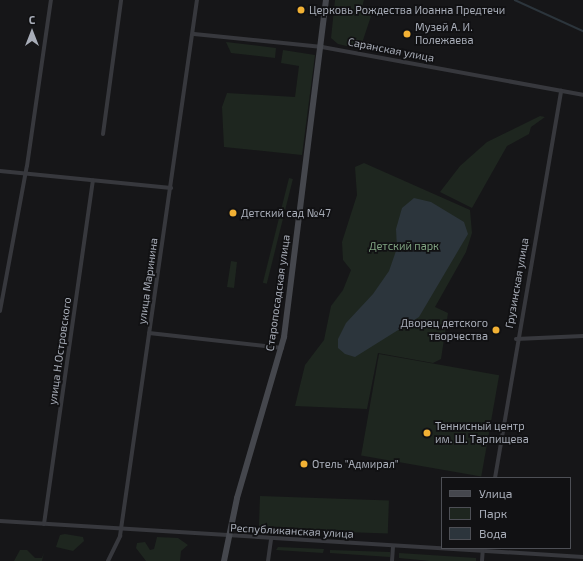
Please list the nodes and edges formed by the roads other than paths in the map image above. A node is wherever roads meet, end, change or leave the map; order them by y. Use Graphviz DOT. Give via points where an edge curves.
graph roads {
  1 [pos="51,0"];
  2 [pos="121,0"];
  3 [pos="197,0"];
  4 [pos="326,0"];
  5 [pos="194,34"];
  6 [pos="322,47"];
  7 [pos="561,91"];
  8 [pos="583,95"];
  9 [pos="103,134"];
  10 [pos="0,171"];
  11 [pos="24,174"];
  12 [pos="93,180"];
  13 [pos="171,188"];
  14 [pos="0,311"];
  15 [pos="149,333"];
  16 [pos="583,336"];
  17 [pos="516,339"];
  18 [pos="282,348"];
  19 [pos="495,477"];
  20 [pos="0,521"];
  21 [pos="44,524"];
  22 [pos="121,529"];
  23 [pos="227,536"];
  24 [pos="271,539"];
  25 [pos="392,546"];
  26 [pos="441,548"];
  27 [pos="460,549"];
  28 [pos="483,550"];
  29 [pos="583,557"];
  30 [pos="572,559"];
  31 [pos="108,561"];
  32 [pos="224,561"];
  33 [pos="268,561"];
  34 [pos="392,561"];
  35 [pos="482,561"];
  1 -- 11 [label="street"];
  2 -- 9 [label="street"];
  3 -- 5 [label="street, улица Маринина"];
  4 -- 6 [label="main road, Старопосадская улица"];
  5 -- 6 [label="street, Саранская улица"];
  5 -- 13 [label="street, улица Маринина"];
  6 -- 7 [label="street, Саранская улица"];
  6 -- 18 [label="main road, Старопосадская улица"];
  7 -- 8 [label="street, Саранская улица"];
  7 -- 17 [label="street, Грузинская улица"];
  10 -- 11 [label="street"];
  11 -- 12 [label="street"];
  11 -- 14 [label="street"];
  12 -- 13 [label="street"];
  12 -- 21 [label="street, улица Н.Островского"];
  13 -- 15 [label="street, улица Маринина"];
  15 -- 18 [label="street"];
  15 -- 22 [label="street, улица Маринина"];
  16 -- 17 [label="street"];
  17 -- 19 [label="street, Грузинская улица"];
  18 -- 23 [label="main road, Старопосадская улица"];
  20 -- 21 [label="street, Республиканская улица"];
  21 -- 22 [label="street, Республиканская улица"];
  22 -- 23 [label="street, Республиканская улица"];
  22 -- 31 [label="street, улица Маринина"];
  23 -- 24 [label="street, Республиканская улица"];
  23 -- 32 [label="main road, Старопосадская улица"];
  24 -- 25 [label="street, Республиканская улица"];
  24 -- 33 [label="street"];
  25 -- 26 [label="street, Республиканская улица"];
  25 -- 34 [label="street"];
  27 -- 28 [label="street, Республиканская улица"];
  28 -- 30 [label="street, Республиканская улица"];
  28 -- 35 [label="street"];
  29 -- 30 [label="street, Республиканская улица"];
}
